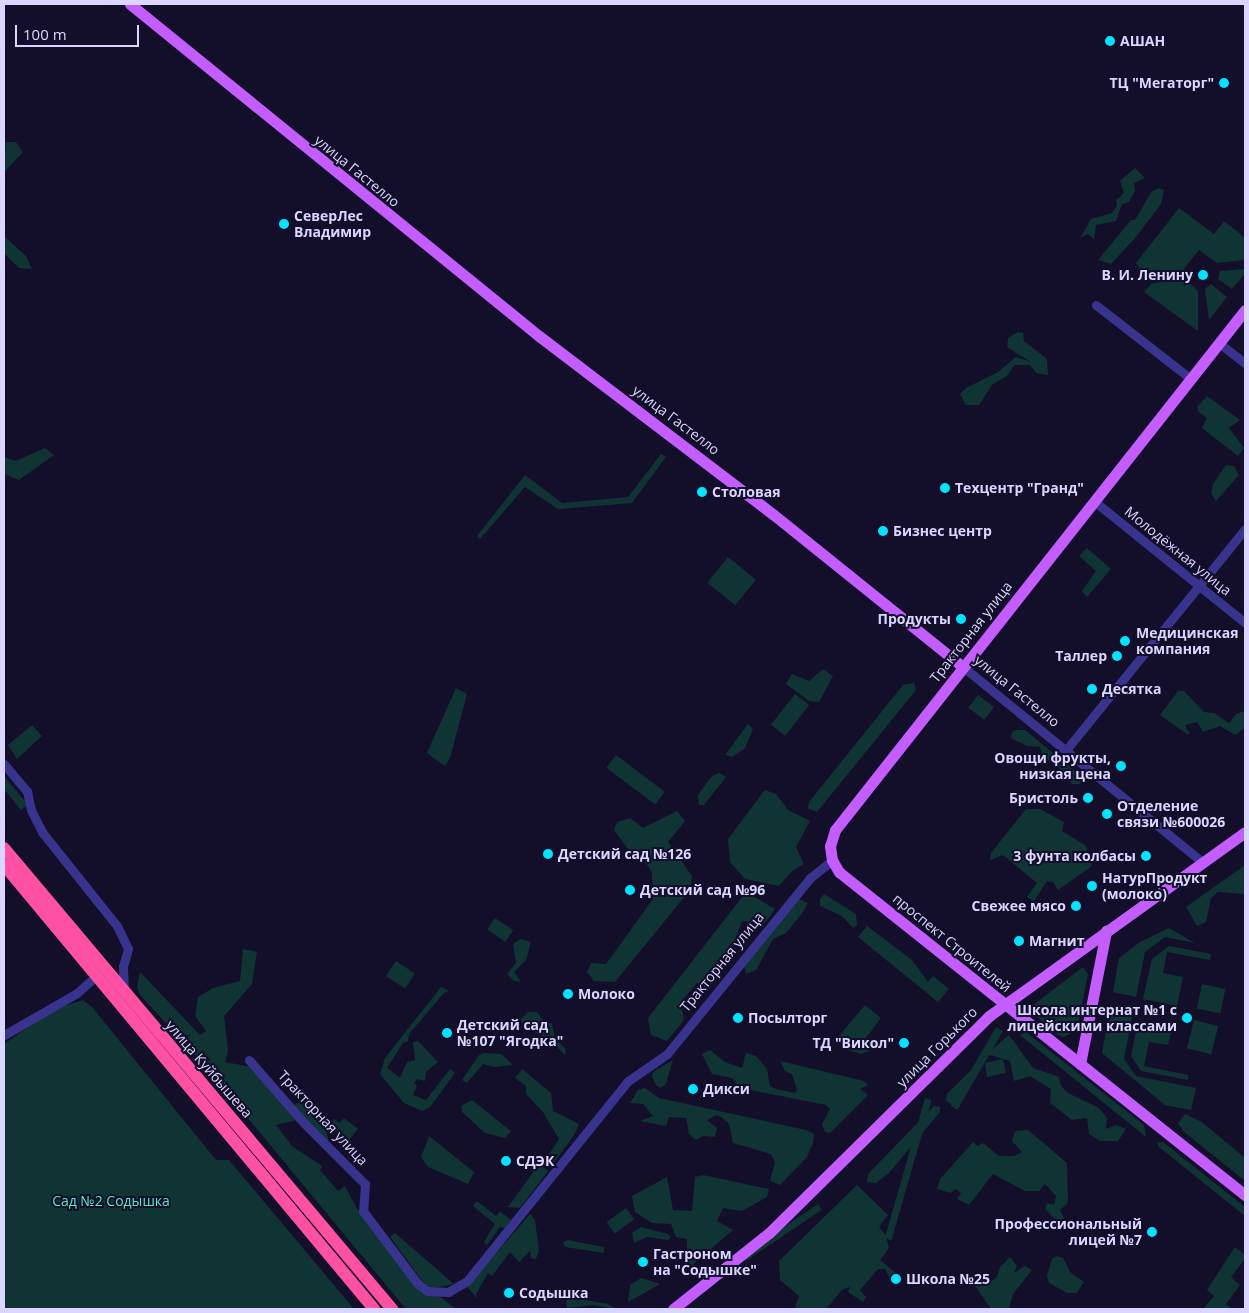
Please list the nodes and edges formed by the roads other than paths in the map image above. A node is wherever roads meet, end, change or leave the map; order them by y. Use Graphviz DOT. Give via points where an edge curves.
graph roads {
  1 [pos="130,4"];
  2 [pos="1096,305"];
  3 [pos="1245,310"];
  4 [pos="1219,343"];
  5 [pos="1245,363"];
  6 [pos="1191,379"];
  7 [pos="1094,501"];
  8 [pos="1245,529"];
  9 [pos="1199,586"];
  10 [pos="1245,623"];
  11 [pos="962,666"];
  12 [pos="1066,750"];
  13 [pos="4,764"];
  14 [pos="1245,832"];
  15 [pos="4,848"];
  16 [pos="832,860"];
  17 [pos="1202,862"];
  18 [pos="4,865"];
  19 [pos="1106,932"];
  20 [pos="96,976"];
  21 [pos="125,993"];
  22 [pos="1005,1005"];
  23 [pos="4,1035"];
  24 [pos="249,1060"];
  25 [pos="1080,1064"];
  26 [pos="1245,1195"];
  27 [pos="374,1309"];
  28 [pos="392,1309"];
  29 [pos="673,1309"];
  1 -- 11 [label="main road, улица Гастелло" via="523,324 774,514"];
  2 -- 6 [label="street"];
  3 -- 4 [label="main road, Тракторная улица"];
  4 -- 5 [label="street"];
  4 -- 6 [label="main road, Тракторная улица"];
  6 -- 7 [label="main road, Тракторная улица"];
  7 -- 9 [label="street, Молодёжная улица"];
  7 -- 11 [label="main road, Тракторная улица"];
  8 -- 9 [label="street"];
  9 -- 10 [label="street, Молодёжная улица"];
  9 -- 12 [label="street"];
  11 -- 12 [label="street, улица Гастелло"];
  11 -- 16 [label="main road, Тракторная улица" via="834,830 830,846"];
  12 -- 17 [label="street, улица Гастелло"];
  13 -- 21 [label="street" via="27,792 33,816 42,832 117,926 128,949 122,966"];
  14 -- 17 [label="main road, улица Горького"];
  15 -- 21 [label="highway, улица Куйбышева"];
  16 -- 22 [label="main road, проспект Строителей" via="840,872"];
  16 -- 24 [label="street, Тракторная улица" via="810,878 666,1054 628,1082 467,1281 448,1292 427,1291 418,1284 363,1211 365,1184 304,1124"];
  17 -- 19 [label="main road, улица Горького"];
  18 -- 20 [label="highway, улица Куйбышева"];
  19 -- 22 [label="main road, улица Горького"];
  19 -- 25 [label="main road"];
  20 -- 23 [label="street" via="77,993"];
  20 -- 27 [label="highway, улица Куйбышева"];
  21 -- 28 [label="highway, улица Куйбышева"];
  22 -- 25 [label="main road, проспект Строителей"];
  22 -- 29 [label="main road, улица Горького" via="989,1016 769,1233"];
  25 -- 26 [label="main road, проспект Строителей"];
}
